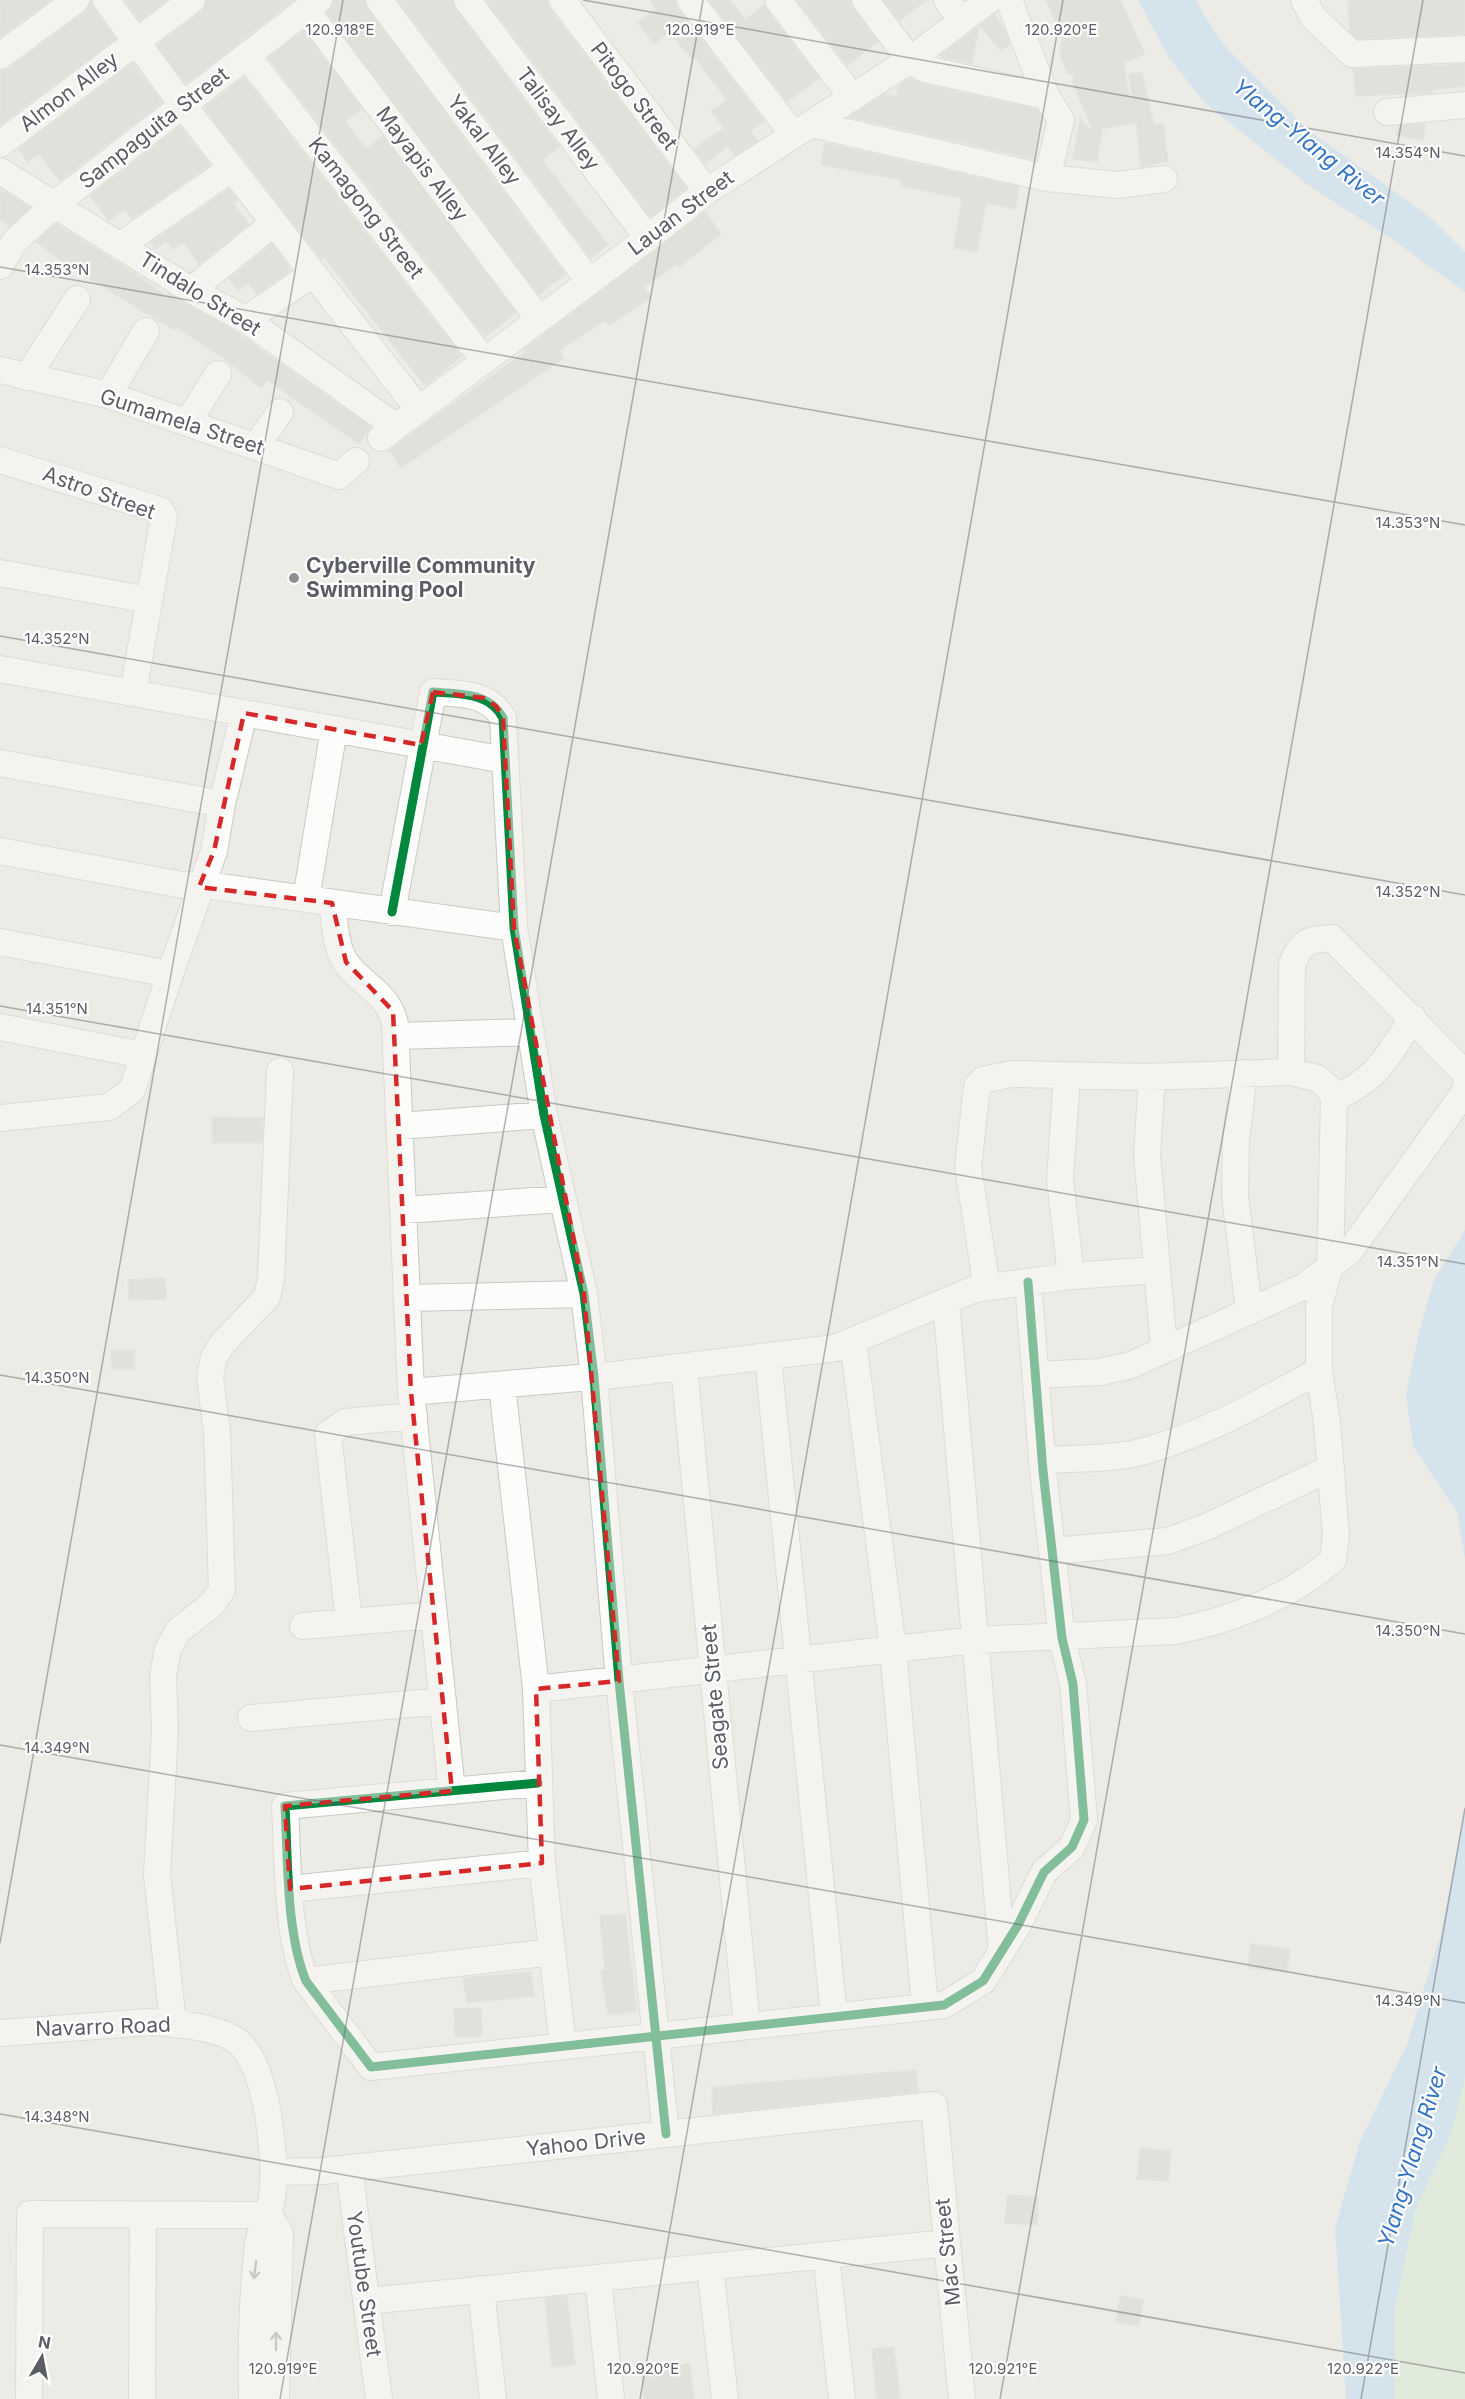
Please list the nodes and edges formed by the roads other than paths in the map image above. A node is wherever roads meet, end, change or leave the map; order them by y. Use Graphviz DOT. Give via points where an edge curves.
graph roads {
  1 [pos="76,0"];
  2 [pos="106,0"];
  3 [pos="192,0"];
  4 [pos="379,0"];
  5 [pos="467,0"];
  6 [pos="562,0"];
  7 [pos="690,0"];
  8 [pos="778,0"];
  9 [pos="865,0"];
  10 [pos="989,0"];
  11 [pos="1009,0"];
  12 [pos="1304,0"];
  13 [pos="313,5"];
  14 [pos="954,10"];
  15 [pos="138,41"];
  16 [pos="1465,49"];
  17 [pos="0,56"];
  18 [pos="247,56"];
  19 [pos="910,60"];
  20 [pos="1046,96"];
  21 [pos="852,97"];
  22 [pos="182,104"];
  23 [pos="1465,105"];
  24 [pos="1387,112"];
  25 [pos="802,130"];
  26 [pos="0,144"];
  27 [pos="232,168"];
  28 [pos="0,171"];
  29 [pos="1047,178"];
  30 [pos="1164,179"];
  31 [pos="707,191"];
  32 [pos="55,204"];
  33 [pos="274,223"];
  34 [pos="648,238"];
  35 [pos="121,245"];
  36 [pos="0,266"];
  37 [pos="313,273"];
  38 [pos="589,281"];
  39 [pos="191,290"];
  40 [pos="77,299"];
  41 [pos="539,318"];
  42 [pos="246,320"];
  43 [pos="146,331"];
  44 [pos="484,360"];
  45 [pos="0,370"];
  46 [pos="218,374"];
  47 [pos="27,376"];
  48 [pos="108,396"];
  49 [pos="418,410"];
  50 [pos="280,412"];
  51 [pos="187,423"];
  52 [pos="388,432"];
  53 [pos="256,447"];
  54 [pos="0,460"];
  55 [pos="356,461"];
  56 [pos="0,573"];
  57 [pos="149,600"];
  58 [pos="0,669"];
  59 [pos="133,693"];
  60 [pos="244,712"];
  61 [pos="334,729"];
  62 [pos="421,745"];
  63 [pos="505,760"];
  64 [pos="0,763"];
  65 [pos="222,804"];
  66 [pos="0,851"];
  67 [pos="199,887"];
  68 [pos="306,899"];
  69 [pos="332,903"];
  70 [pos="392,912"];
  71 [pos="514,928"];
  72 [pos="0,942"];
  73 [pos="170,974"];
  74 [pos="1413,1018"];
  75 [pos="0,1027"];
  76 [pos="531,1032"];
  77 [pos="396,1036"];
  78 [pos="143,1055"];
  79 [pos="279,1071"];
  80 [pos="1291,1072"];
  81 [pos="1244,1073"];
  82 [pos="1465,1073"];
  83 [pos="1067,1075"];
  84 [pos="1152,1077"];
  85 [pos="1465,1087"];
  86 [pos="1334,1098"];
  87 [pos="544,1115"];
  88 [pos="0,1118"];
  89 [pos="400,1126"];
  90 [pos="563,1199"];
  91 [pos="404,1210"];
  92 [pos="1330,1266"];
  93 [pos="1157,1270"];
  94 [pos="1071,1276"];
  95 [pos="1028,1282"];
  96 [pos="987,1287"];
  97 [pos="584,1294"];
  98 [pos="407,1298"];
  99 [pos="946,1301"];
  100 [pos="1249,1310"];
  101 [pos="854,1341"];
  102 [pos="1164,1348"];
  103 [pos="768,1358"];
  104 [pos="684,1367"];
  105 [pos="1318,1371"];
  106 [pos="1037,1375"];
  107 [pos="594,1377"];
  108 [pos="502,1385"];
  109 [pos="413,1404"];
  110 [pos="1042,1460"];
  111 [pos="1331,1468"];
  112 [pos="1052,1551"];
  113 [pos="434,1615"];
  114 [pos="350,1621"];
  115 [pos="303,1626"];
  116 [pos="1062,1638"];
  117 [pos="975,1640"];
  118 [pos="893,1649"];
  119 [pos="799,1660"];
  120 [pos="712,1670"];
  121 [pos="619,1681"];
  122 [pos="536,1689"];
  123 [pos="443,1701"];
  124 [pos="251,1718"];
  125 [pos="538,1783"];
  126 [pos="452,1791"];
  127 [pos="542,1863"];
  128 [pos="290,1889"];
  129 [pos="1002,1951"];
  130 [pos="552,1952"];
  131 [pos="306,1981"];
  132 [pos="925,2007"];
  133 [pos="834,2016"];
  134 [pos="173,2023"];
  135 [pos="747,2026"];
  136 [pos="0,2033"];
  137 [pos="655,2036"];
  138 [pos="563,2046"];
  139 [pos="934,2105"];
  140 [pos="666,2134"];
  141 [pos="349,2169"];
  142 [pos="274,2172"];
  143 [pos="143,2215"];
  144 [pos="269,2215"];
  145 [pos="947,2243"];
  146 [pos="826,2255"];
  147 [pos="710,2266"];
  148 [pos="598,2278"];
  149 [pos="481,2289"];
  150 [pos="367,2301"];
  151 [pos="29,2399"];
  152 [pos="142,2399"];
  153 [pos="252,2399"];
  154 [pos="276,2399"];
  155 [pos="379,2399"];
  156 [pos="494,2399"];
  157 [pos="611,2399"];
  158 [pos="725,2399"];
  159 [pos="842,2399"];
  160 [pos="962,2399"];
  1 -- 17 [label="street"];
  2 -- 15 [label="street"];
  3 -- 15 [label="street, Almon Alley"];
  4 -- 38 [label="street, Yakal Alley"];
  5 -- 34 [label="street, Talisay Alley"];
  6 -- 31 [label="street, Pitogo Street"];
  7 -- 25 [label="street"];
  8 -- 21 [label="street"];
  9 -- 19 [label="street"];
  10 -- 14 [label="street, Lauan Street"];
  11 -- 20 [label="street"];
  12 -- 16 [label="street" via="1313,17 1352,54"];
  13 -- 18 [label="street, Sampaguita Street"];
  13 -- 41 [label="street, Mayapis Alley"];
  14 -- 19 [label="street, Lauan Street"];
  15 -- 22 [label="street"];
  15 -- 26 [label="street, Almon Alley"];
  18 -- 22 [label="street, Sampaguita Street"];
  18 -- 44 [label="street, Kamagong Street"];
  19 -- 20 [label="street" via="924,69"];
  19 -- 21 [label="street, Lauan Street"];
  20 -- 29 [label="street" via="1061,120"];
  21 -- 25 [label="street, Lauan Street"];
  22 -- 27 [label="street"];
  22 -- 32 [label="street, Sampaguita Street"];
  23 -- 24 [label="street"];
  25 -- 29 [label="street"];
  25 -- 31 [label="street, Lauan Street"];
  27 -- 33 [label="street"];
  27 -- 35 [label="street"];
  28 -- 32 [label="street, Tindalo Street"];
  29 -- 30 [label="street" via="1119,185"];
  31 -- 34 [label="street, Lauan Street"];
  32 -- 35 [label="street, Tindalo Street"];
  32 -- 36 [label="street, Sampaguita Street" via="14,242"];
  33 -- 37 [label="street"];
  33 -- 39 [label="street"];
  34 -- 38 [label="street, Lauan Street"];
  35 -- 39 [label="street, Tindalo Street"];
  37 -- 42 [label="street"];
  37 -- 49 [label="street"];
  38 -- 41 [label="street, Lauan Street"];
  39 -- 42 [label="street, Tindalo Street"];
  40 -- 47 [label="street"];
  41 -- 44 [label="street, Lauan Street"];
  42 -- 52 [label="street, Tindalo Street"];
  43 -- 48 [label="street"];
  44 -- 49 [label="street, Lauan Street"];
  45 -- 47 [label="street, Gumamela Street"];
  46 -- 51 [label="street"];
  47 -- 48 [label="street, Gumamela Street"];
  48 -- 51 [label="street, Gumamela Street"];
  49 -- 52 [label="street, Lauan Street"];
  50 -- 53 [label="street"];
  51 -- 53 [label="street, Gumamela Street"];
  53 -- 55 [label="street, Gumamela Street" via="339,476"];
  54 -- 57 [label="street, Astro Street" via="160,510 164,517"];
  56 -- 57 [label="street"];
  57 -- 59 [label="street, Astro Street"];
  58 -- 59 [label="street"];
  59 -- 60 [label="street"];
  60 -- 61 [label="street"];
  60 -- 65 [label="street"];
  61 -- 62 [label="street"];
  61 -- 68 [label="street"];
  62 -- 63 [label="street"];
  62 -- 63 [label="street" via="433,692 484,698 496,706 503,718"];
  62 -- 70 [label="street"];
  63 -- 71 [label="street"];
  64 -- 65 [label="street"];
  65 -- 67 [label="street" via="214,851"];
  66 -- 67 [label="street"];
  67 -- 68 [label="street"];
  67 -- 73 [label="street"];
  68 -- 69 [label="street"];
  69 -- 70 [label="street"];
  69 -- 77 [label="street" via="337,939 346,962 389,1004"];
  70 -- 71 [label="street"];
  71 -- 76 [label="street"];
  72 -- 73 [label="street"];
  73 -- 78 [label="street"];
  74 -- 80 [label="street" via="1342,945 1332,938 1305,942 1292,964"];
  74 -- 82 [label="street"];
  74 -- 86 [label="street" via="1375,1075 1357,1089"];
  75 -- 78 [label="street"];
  76 -- 77 [label="street"];
  76 -- 87 [label="street"];
  77 -- 89 [label="street"];
  78 -- 88 [label="street" via="132,1090 109,1107"];
  79 -- 134 [label="street" via="267,1297 223,1343 214,1357 210,1377 217,1432 222,1590 211,1605 178,1631 168,1649 163,1675 165,1730 157,1875"];
  80 -- 81 [label="street"];
  80 -- 86 [label="street" via="1317,1078"];
  81 -- 84 [label="street"];
  81 -- 100 [label="street" via="1236,1140 1235,1196"];
  83 -- 84 [label="street"];
  83 -- 94 [label="street" via="1060,1180"];
  83 -- 96 [label="street" via="1011,1074 983,1080 977,1086 968,1168"];
  84 -- 93 [label="street" via="1147,1154"];
  85 -- 92 [label="street" via="1350,1251"];
  86 -- 92 [label="street"];
  87 -- 89 [label="street"];
  87 -- 90 [label="street"];
  89 -- 91 [label="street"];
  90 -- 91 [label="street"];
  90 -- 97 [label="street"];
  91 -- 98 [label="street"];
  92 -- 100 [label="street" via="1305,1286"];
  92 -- 105 [label="street" via="1319,1306"];
  93 -- 94 [label="street"];
  93 -- 102 [label="street"];
  94 -- 95 [label="street"];
  95 -- 96 [label="street"];
  95 -- 106 [label="street"];
  96 -- 99 [label="street"];
  97 -- 98 [label="street"];
  97 -- 107 [label="street"];
  98 -- 109 [label="street"];
  99 -- 101 [label="street"];
  99 -- 117 [label="street"];
  100 -- 102 [label="street"];
  101 -- 103 [label="street" via="835,1348"];
  101 -- 118 [label="street"];
  102 -- 106 [label="street" via="1131,1365 1101,1372"];
  103 -- 104 [label="street"];
  103 -- 119 [label="street"];
  104 -- 107 [label="street"];
  104 -- 120 [label="street, Seagate Street"];
  105 -- 110 [label="street" via="1234,1416 1146,1451"];
  105 -- 111 [label="street"];
  106 -- 110 [label="street"];
  107 -- 108 [label="street"];
  107 -- 121 [label="street"];
  108 -- 109 [label="street"];
  108 -- 122 [label="street"];
  109 -- 113 [label="street"];
  109 -- 114 [label="street" via="345,1422 328,1434"];
  110 -- 112 [label="street"];
  111 -- 112 [label="street" via="1168,1541"];
  111 -- 116 [label="street" via="1335,1544 1333,1560 1318,1573 1256,1606 1207,1625 1175,1631"];
  112 -- 116 [label="street"];
  113 -- 114 [label="street"];
  113 -- 123 [label="street"];
  114 -- 115 [label="street"];
  116 -- 117 [label="street"];
  116 -- 129 [label="street" via="1073,1684 1084,1820 1072,1847 1044,1872"];
  117 -- 118 [label="street"];
  117 -- 129 [label="street"];
  118 -- 119 [label="street"];
  118 -- 132 [label="street"];
  119 -- 120 [label="street"];
  119 -- 133 [label="street"];
  120 -- 121 [label="street"];
  120 -- 135 [label="street, Seagate Street"];
  121 -- 122 [label="street"];
  121 -- 137 [label="street"];
  122 -- 125 [label="street"];
  123 -- 124 [label="street"];
  123 -- 126 [label="street"];
  125 -- 126 [label="street"];
  125 -- 127 [label="street"];
  126 -- 128 [label="street" via="285,1806"];
  127 -- 128 [label="street"];
  127 -- 130 [label="street"];
  128 -- 131 [label="street" via="299,1965"];
  129 -- 132 [label="street" via="983,1981 944,2005"];
  130 -- 131 [label="street"];
  130 -- 138 [label="street"];
  131 -- 138 [label="street" via="370,2067"];
  132 -- 133 [label="street"];
  133 -- 135 [label="street"];
  134 -- 136 [label="street, Navarro Road"];
  134 -- 142 [label="street, Navarro Road" via="231,2038 255,2064 272,2135"];
  135 -- 137 [label="street"];
  137 -- 138 [label="street"];
  137 -- 140 [label="street"];
  139 -- 140 [label="street, Yahoo Drive"];
  139 -- 145 [label="street, Mac Street"];
  140 -- 141 [label="street, Yahoo Drive"];
  141 -- 142 [label="street, Yahoo Drive"];
  141 -- 150 [label="street, Youtube Street"];
  142 -- 144 [label="street, Navarro Road"];
  143 -- 144 [label="street"];
  143 -- 151 [label="street" via="30,2214"];
  143 -- 152 [label="street"];
  144 -- 153 [label="street, one-way" via="259,2231 254,2279"];
  154 -- 144 [label="street, one-way" via="280,2233"];
  145 -- 146 [label="street"];
  145 -- 160 [label="street, Mac Street"];
  146 -- 147 [label="street"];
  146 -- 159 [label="street"];
  147 -- 148 [label="street"];
  147 -- 158 [label="street"];
  148 -- 149 [label="street"];
  148 -- 157 [label="street"];
  149 -- 150 [label="street"];
  149 -- 156 [label="street"];
  150 -- 155 [label="street, Youtube Street"];
}
